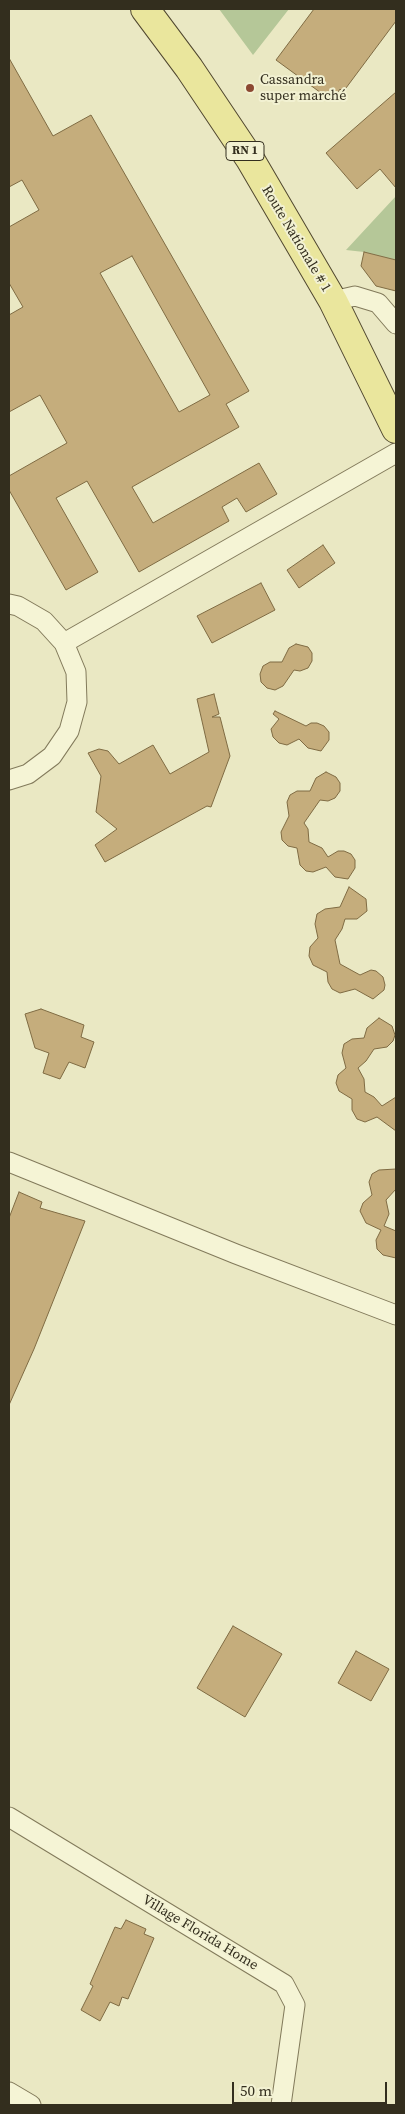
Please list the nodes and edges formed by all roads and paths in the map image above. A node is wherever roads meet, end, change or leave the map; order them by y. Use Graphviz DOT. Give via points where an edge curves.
graph roads {
  1 [pos="145,9"];
  2 [pos="333,301"];
  3 [pos="396,324"];
  4 [pos="396,429"];
  5 [pos="396,453"];
  6 [pos="9,604"];
  7 [pos="64,643"];
  8 [pos="9,780"];
  9 [pos="9,1162"];
  10 [pos="396,1315"];
  11 [pos="9,1817"];
  12 [pos="9,2092"];
  13 [pos="31,2105"];
  14 [pos="281,2105"];
  1 -- 2 [label="main road, Route Nationale # 1 / RN 1" via="250,159"];
  2 -- 3 [label="street" via="355,296 378,303"];
  2 -- 4 [label="main road, Route Nationale # 1 / RN 1"];
  5 -- 7 [label="street"];
  6 -- 7 [label="street" via="44,621"];
  7 -- 8 [label="street" via="76,672 77,702 69,731 52,756 28,774"];
  9 -- 10 [label="street"];
  11 -- 14 [label="street, Village Florida Home" via="284,1984 295,2005"];
  12 -- 13 [label="street"];
}
